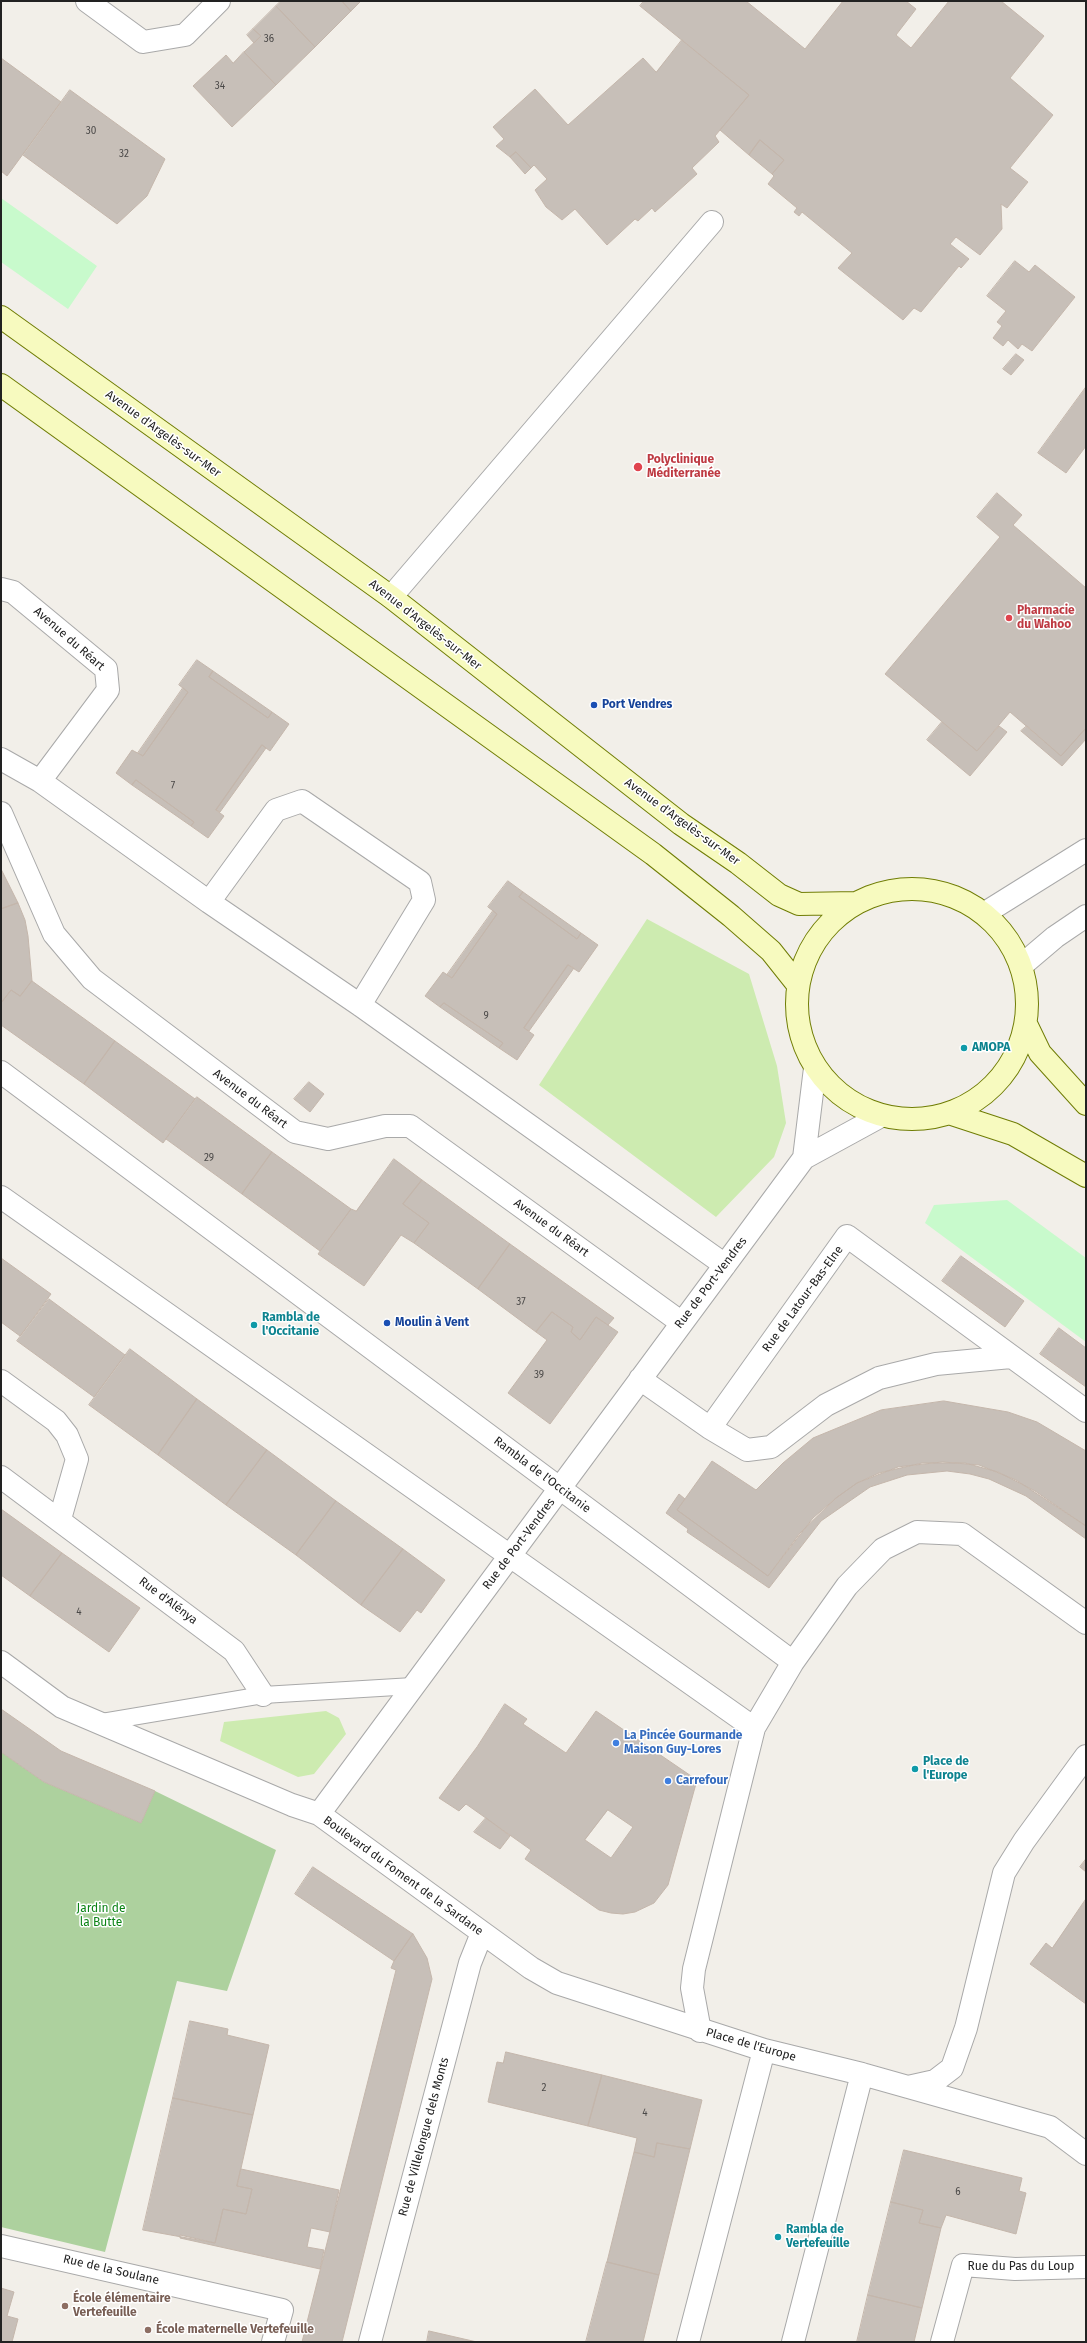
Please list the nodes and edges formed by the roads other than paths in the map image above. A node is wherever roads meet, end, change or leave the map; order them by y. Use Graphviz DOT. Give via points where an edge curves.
graph roads {
  1 [pos="87,1"];
  2 [pos="219,1"];
  3 [pos="712,222"];
  4 [pos="1,317"];
  5 [pos="1,385"];
  6 [pos="1,589"];
  7 [pos="391,597"];
  8 [pos="1,759"];
  9 [pos="40,780"];
  10 [pos="1,813"];
  11 [pos="1086,850"];
  12 [pos="209,902"];
  13 [pos="856,903"];
  14 [pos="985,913"];
  15 [pos="1086,916"];
  16 [pos="1022,965"];
  17 [pos="798,985"];
  18 [pos="360,1005"];
  19 [pos="1027,1026"];
  20 [pos="815,1068"];
  21 [pos="1,1072"];
  22 [pos="1086,1104"];
  23 [pos="952,1114"];
  24 [pos="881,1116"];
  25 [pos="804,1158"];
  26 [pos="1086,1176"];
  27 [pos="1,1197"];
  28 [pos="725,1265"];
  29 [pos="682,1323"];
  30 [pos="1011,1357"];
  31 [pos="640,1379"];
  32 [pos="1,1381"];
  33 [pos="1086,1411"];
  34 [pos="710,1428"];
  35 [pos="1,1477"];
  36 [pos="560,1488"];
  37 [pos="60,1519"];
  38 [pos="510,1556"];
  39 [pos="1086,1623"];
  40 [pos="1,1662"];
  41 [pos="793,1662"];
  42 [pos="414,1686"];
  43 [pos="264,1695"];
  44 [pos="102,1722"];
  45 [pos="754,1728"];
  46 [pos="1086,1756"];
  47 [pos="319,1814"];
  48 [pos="482,1933"];
  49 [pos="700,2031"];
  50 [pos="764,2050"];
  51 [pos="862,2074"];
  52 [pos="907,2087"];
  53 [pos="1086,2154"];
  54 [pos="1,2246"];
  55 [pos="1086,2267"];
  56 [pos="274,2342"];
  57 [pos="370,2342"];
  58 [pos="688,2342"];
  59 [pos="793,2342"];
  60 [pos="942,2342"];
  1 -- 2 [label="street" via="143,42 185,35"];
  3 -- 7 [label="street"];
  4 -- 7 [label="main road, Avenue d'Argelès-sur-Mer"];
  5 -- 17 [label="main road" via="653,854 732,916 771,951"];
  6 -- 9 [label="street, Avenue du Réart" via="13,592 106,669 108,690"];
  7 -- 13 [label="main road, Avenue d'Argelès-sur-Mer" via="681,824 779,895 799,904"];
  8 -- 9 [label="street"];
  9 -- 12 [label="street"];
  10 -- 29 [label="street, Avenue du Réart" via="54,934 92,978 295,1132 328,1139 385,1126 410,1126"];
  11 -- 14 [label="street"];
  12 -- 18 [label="street"];
  12 -- 18 [label="street" via="276,810 302,801 420,882 424,900"];
  13 -- 14 [label="main road" via="892,890 925,889 957,896"];
  13 -- 17 [label="main road" via="829,924 809,952"];
  14 -- 16 [label="main road" via="1007,937"];
  15 -- 16 [label="street" via="1055,937"];
  16 -- 19 [label="main road" via="1028,995"];
  17 -- 20 [label="main road" via="796,1013 799,1028 802,1042"];
  18 -- 28 [label="street"];
  19 -- 22 [label="main road" via="1040,1053"];
  19 -- 23 [label="main road" via="1017,1054 1001,1079 978,1100"];
  20 -- 24 [label="main road" via="833,1089 856,1105"];
  20 -- 25 [label="street, Rue de Port-Vendres"];
  21 -- 36 [label="street, Rambla de l'Occitanie"];
  23 -- 24 [label="main road" via="917,1120"];
  23 -- 26 [label="main road" via="1012,1134"];
  24 -- 25 [label="street, Rue de Port-Vendres"];
  25 -- 28 [label="street, Rue de Port-Vendres"];
  27 -- 38 [label="street"];
  28 -- 29 [label="street, Rue de Port-Vendres"];
  29 -- 31 [label="street, Rue de Port-Vendres"];
  30 -- 33 [label="street, Rue de Latour-Bas-Elne"];
  30 -- 34 [label="street" via="936,1364 879,1378 826,1405 772,1447 747,1450"];
  30 -- 34 [label="street, Rue de Latour-Bas-Elne" via="848,1236"];
  31 -- 34 [label="street"];
  31 -- 36 [label="street, Rue de Port-Vendres"];
  32 -- 37 [label="street" via="56,1421 67,1435 77,1460"];
  35 -- 37 [label="street, Rue d'Alénya"];
  36 -- 38 [label="street, Rue de Port-Vendres"];
  36 -- 41 [label="street, Rambla de l'Occitanie"];
  37 -- 43 [label="street, Rue d'Alénya" via="234,1651"];
  38 -- 42 [label="street, Rue de Port-Vendres"];
  38 -- 45 [label="street"];
  39 -- 41 [label="street, Place de l'Europe" via="962,1534 917,1532 883,1549 847,1586"];
  40 -- 44 [label="street, Boulevard du Foment de la Sardane" via="62,1707"];
  41 -- 45 [label="street, Place de l'Europe"];
  42 -- 43 [label="lane"];
  42 -- 47 [label="street, Rue de Port-Vendres"];
  43 -- 44 [label="lane"];
  44 -- 47 [label="street, Boulevard du Foment de la Sardane" via="292,1806"];
  45 -- 49 [label="street, Place de l'Europe" via="694,1970 692,1988"];
  46 -- 52 [label="street, Place de l'Europe" via="1024,1840 1004,1873 966,2028 952,2068 935,2081"];
  47 -- 48 [label="street, Boulevard du Foment de la Sardane"];
  48 -- 49 [label="street, Boulevard du Foment de la Sardane" via="557,1983"];
  48 -- 57 [label="street, Rue de Villelongue dels Monts" via="470,1963"];
  49 -- 50 [label="street, Place de l'Europe"];
  50 -- 51 [label="street, Place de l'Europe"];
  50 -- 58 [label="street"];
  51 -- 52 [label="street, Place de l'Europe"];
  51 -- 59 [label="street"];
  52 -- 53 [label="street" via="1050,2127"];
  54 -- 56 [label="street, Rue de la Soulane" via="282,2310"];
  55 -- 60 [label="street, Rue du Pas du Loup" via="1015,2269 963,2265"];
}
